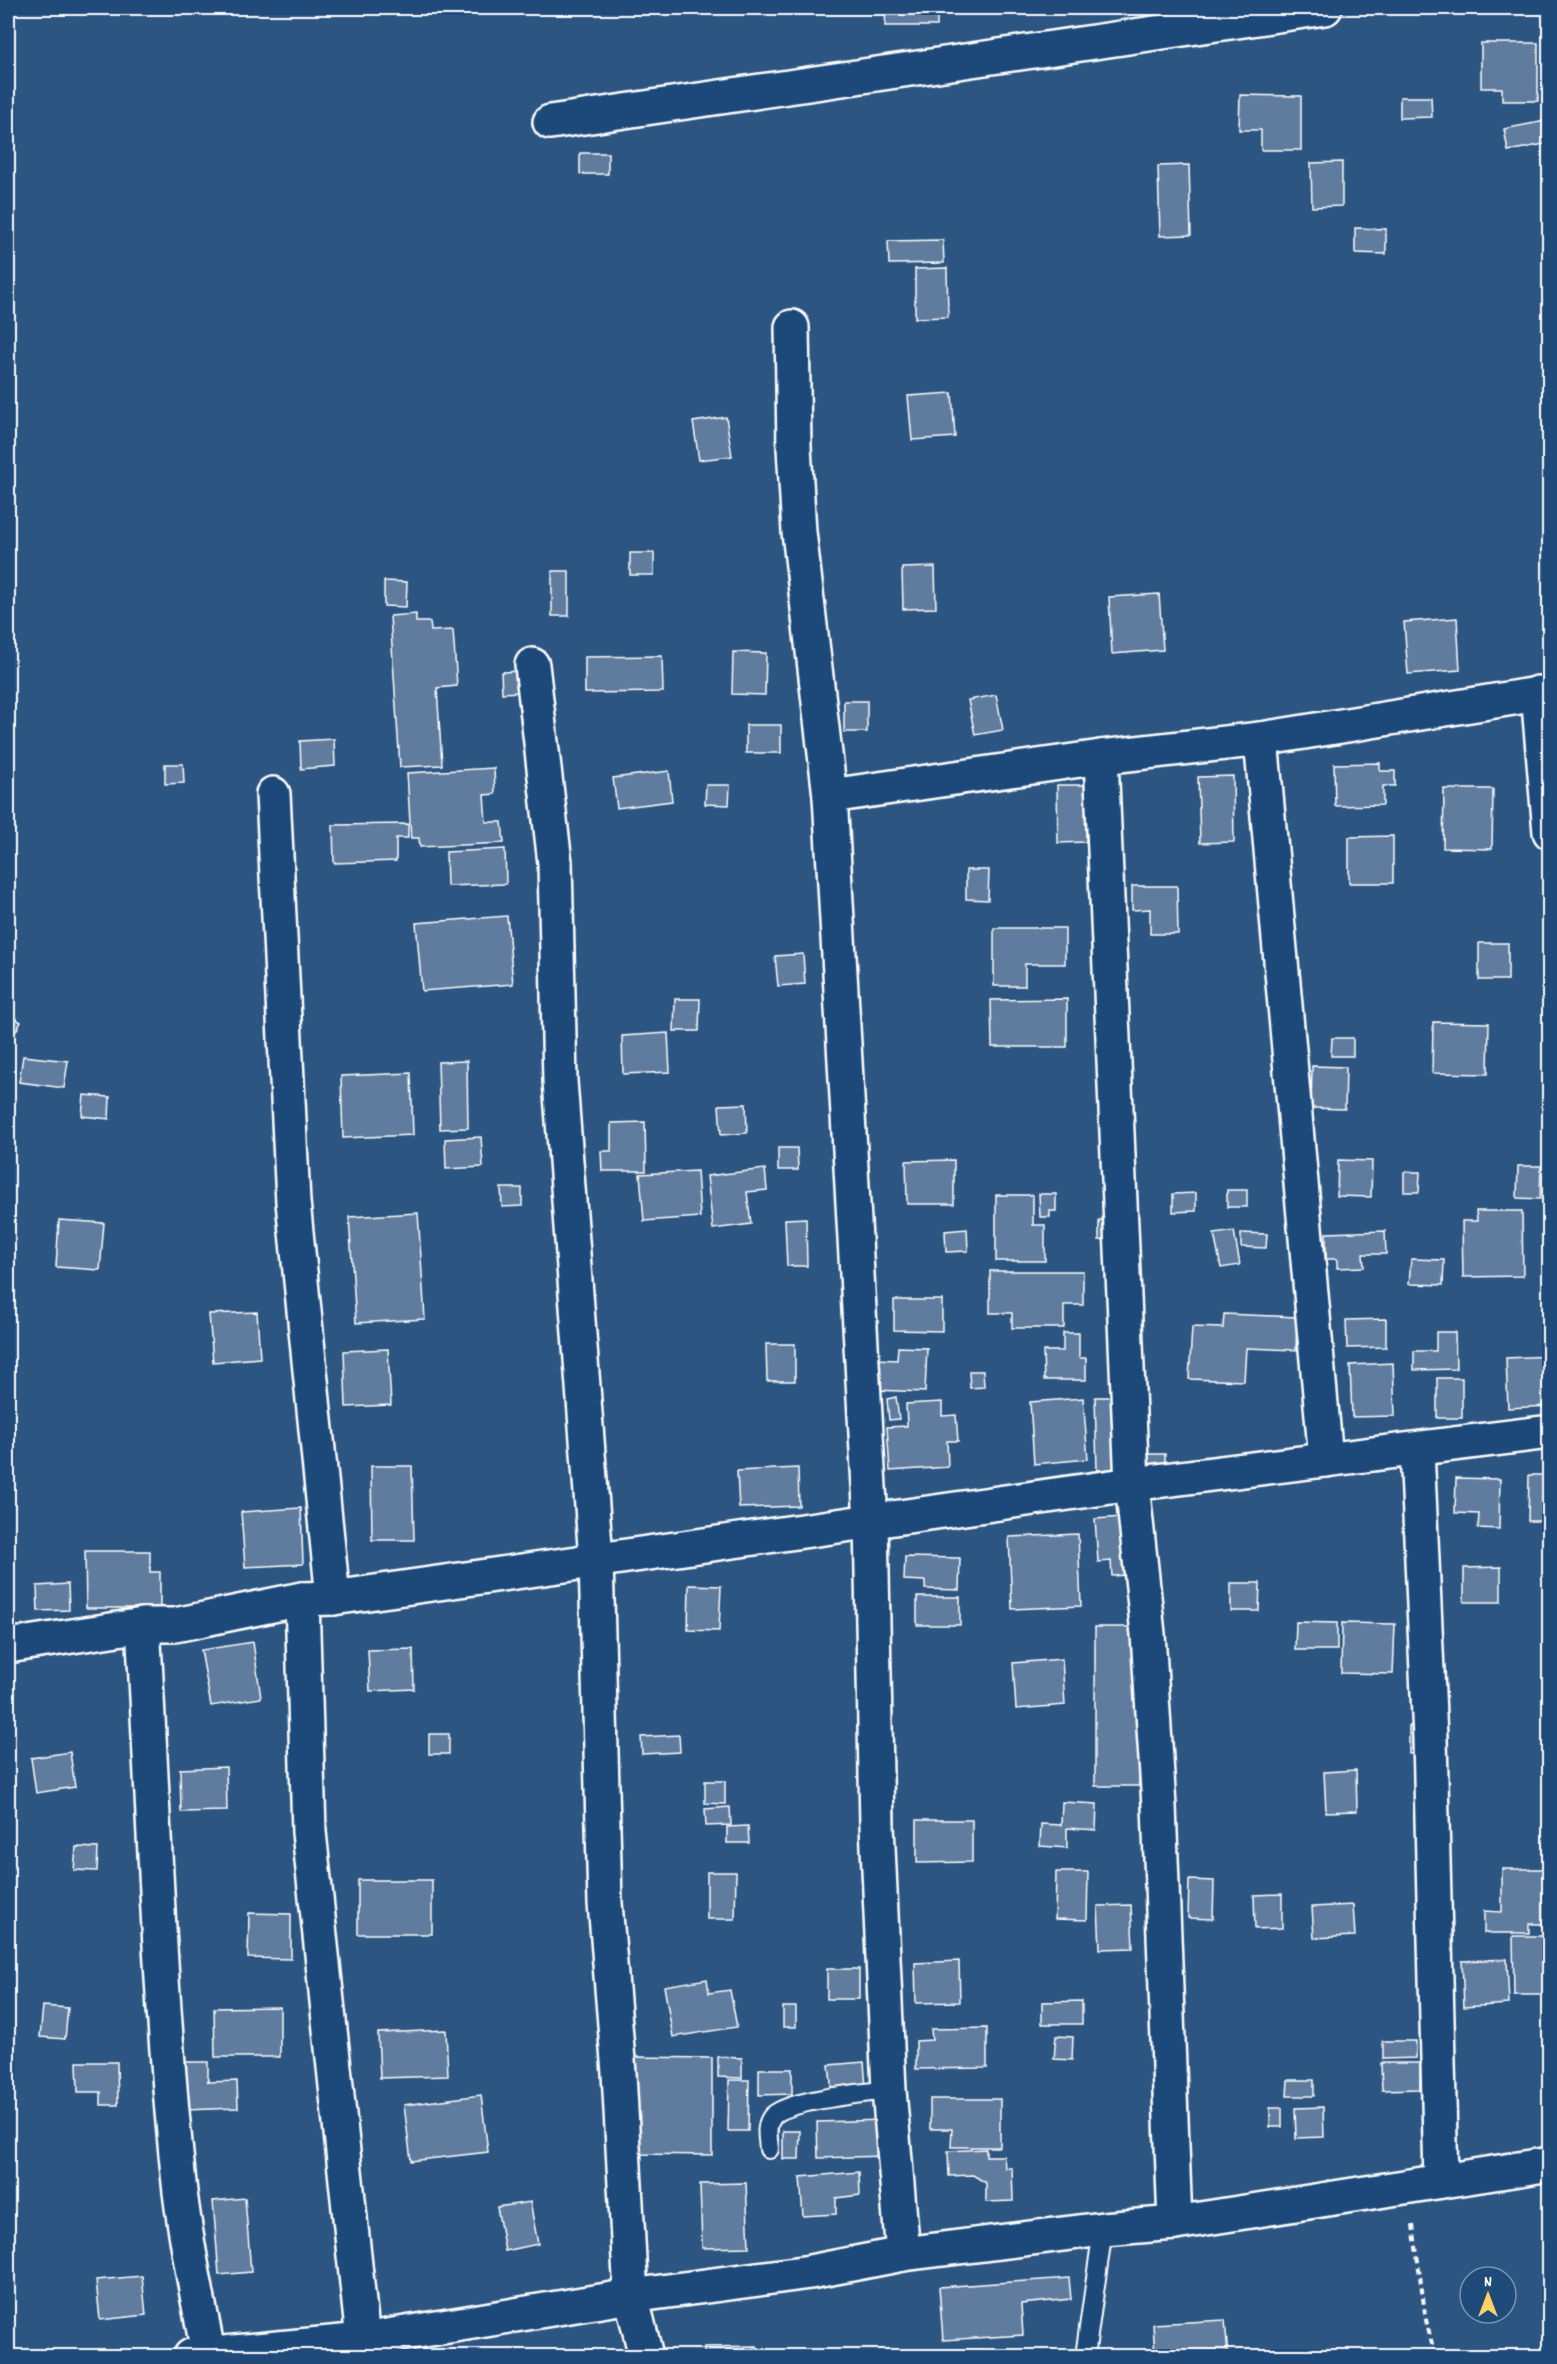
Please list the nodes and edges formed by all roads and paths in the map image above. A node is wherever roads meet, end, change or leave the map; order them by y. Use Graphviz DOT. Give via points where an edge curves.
graph roads {
  1 [pos="1325,8"];
  2 [pos="550,122"];
  3 [pos="792,327"];
  4 [pos="532,665"];
  5 [pos="1544,692"];
  6 [pos="1261,739"];
  7 [pos="1101,757"];
  8 [pos="273,794"];
  9 [pos="830,796"];
  10 [pos="1550,832"];
  11 [pos="1550,1432"];
  12 [pos="1417,1449"];
  13 [pos="1326,1460"];
  14 [pos="1132,1484"];
  15 [pos="871,1522"];
  16 [pos="596,1559"];
  17 [pos="317,1598"];
  18 [pos="143,1625"];
  19 [pos="8,1646"];
  20 [pos="890,2090"];
  21 [pos="769,2149"];
  22 [pos="1550,2164"];
  23 [pos="1441,2181"];
  24 [pos="1407,2186"];
  25 [pos="1175,2223"];
  26 [pos="1103,2229"];
  27 [pos="903,2254"];
  28 [pos="631,2296"];
  29 [pos="363,2340"];
  30 [pos="199,2355"];
  31 [pos="646,2356"];
  32 [pos="1085,2356"];
  33 [pos="1435,2356"];
  1 -- 2 [label="street"];
  3 -- 9 [label="street" via="799,532"];
  4 -- 16 [label="street" via="555,863 560,1081"];
  5 -- 6 [label="street"];
  5 -- 10 [label="street"];
  6 -- 7 [label="street"];
  6 -- 13 [label="street"];
  7 -- 9 [label="street"];
  7 -- 14 [label="street"];
  8 -- 17 [label="street"];
  9 -- 15 [label="street"];
  11 -- 12 [label="street"];
  12 -- 13 [label="street"];
  12 -- 23 [label="street" via="1430,1738"];
  13 -- 14 [label="street"];
  14 -- 15 [label="street"];
  14 -- 25 [label="street" via="1148,1634 1159,1806"];
  15 -- 16 [label="street"];
  15 -- 20 [label="street" via="877,1825"];
  16 -- 17 [label="street"];
  16 -- 28 [label="street" via="606,1903"];
  17 -- 18 [label="street" via="175,1625"];
  17 -- 29 [label="street" via="309,1832"];
  18 -- 19 [label="street"];
  18 -- 30 [label="street" via="162,2010"];
  20 -- 21 [label="lane" via="820,2099 781,2110 767,2126"];
  20 -- 27 [label="street"];
  22 -- 23 [label="street"];
  23 -- 24 [label="street"];
  24 -- 25 [label="street"];
  24 -- 33 [label="path" via="1426,2320"];
  25 -- 26 [label="street"];
  26 -- 27 [label="street"];
  26 -- 32 [label="lane"];
  27 -- 28 [label="street" via="810,2272"];
  28 -- 29 [label="street"];
  28 -- 31 [label="street"];
  29 -- 30 [label="street"];
}
